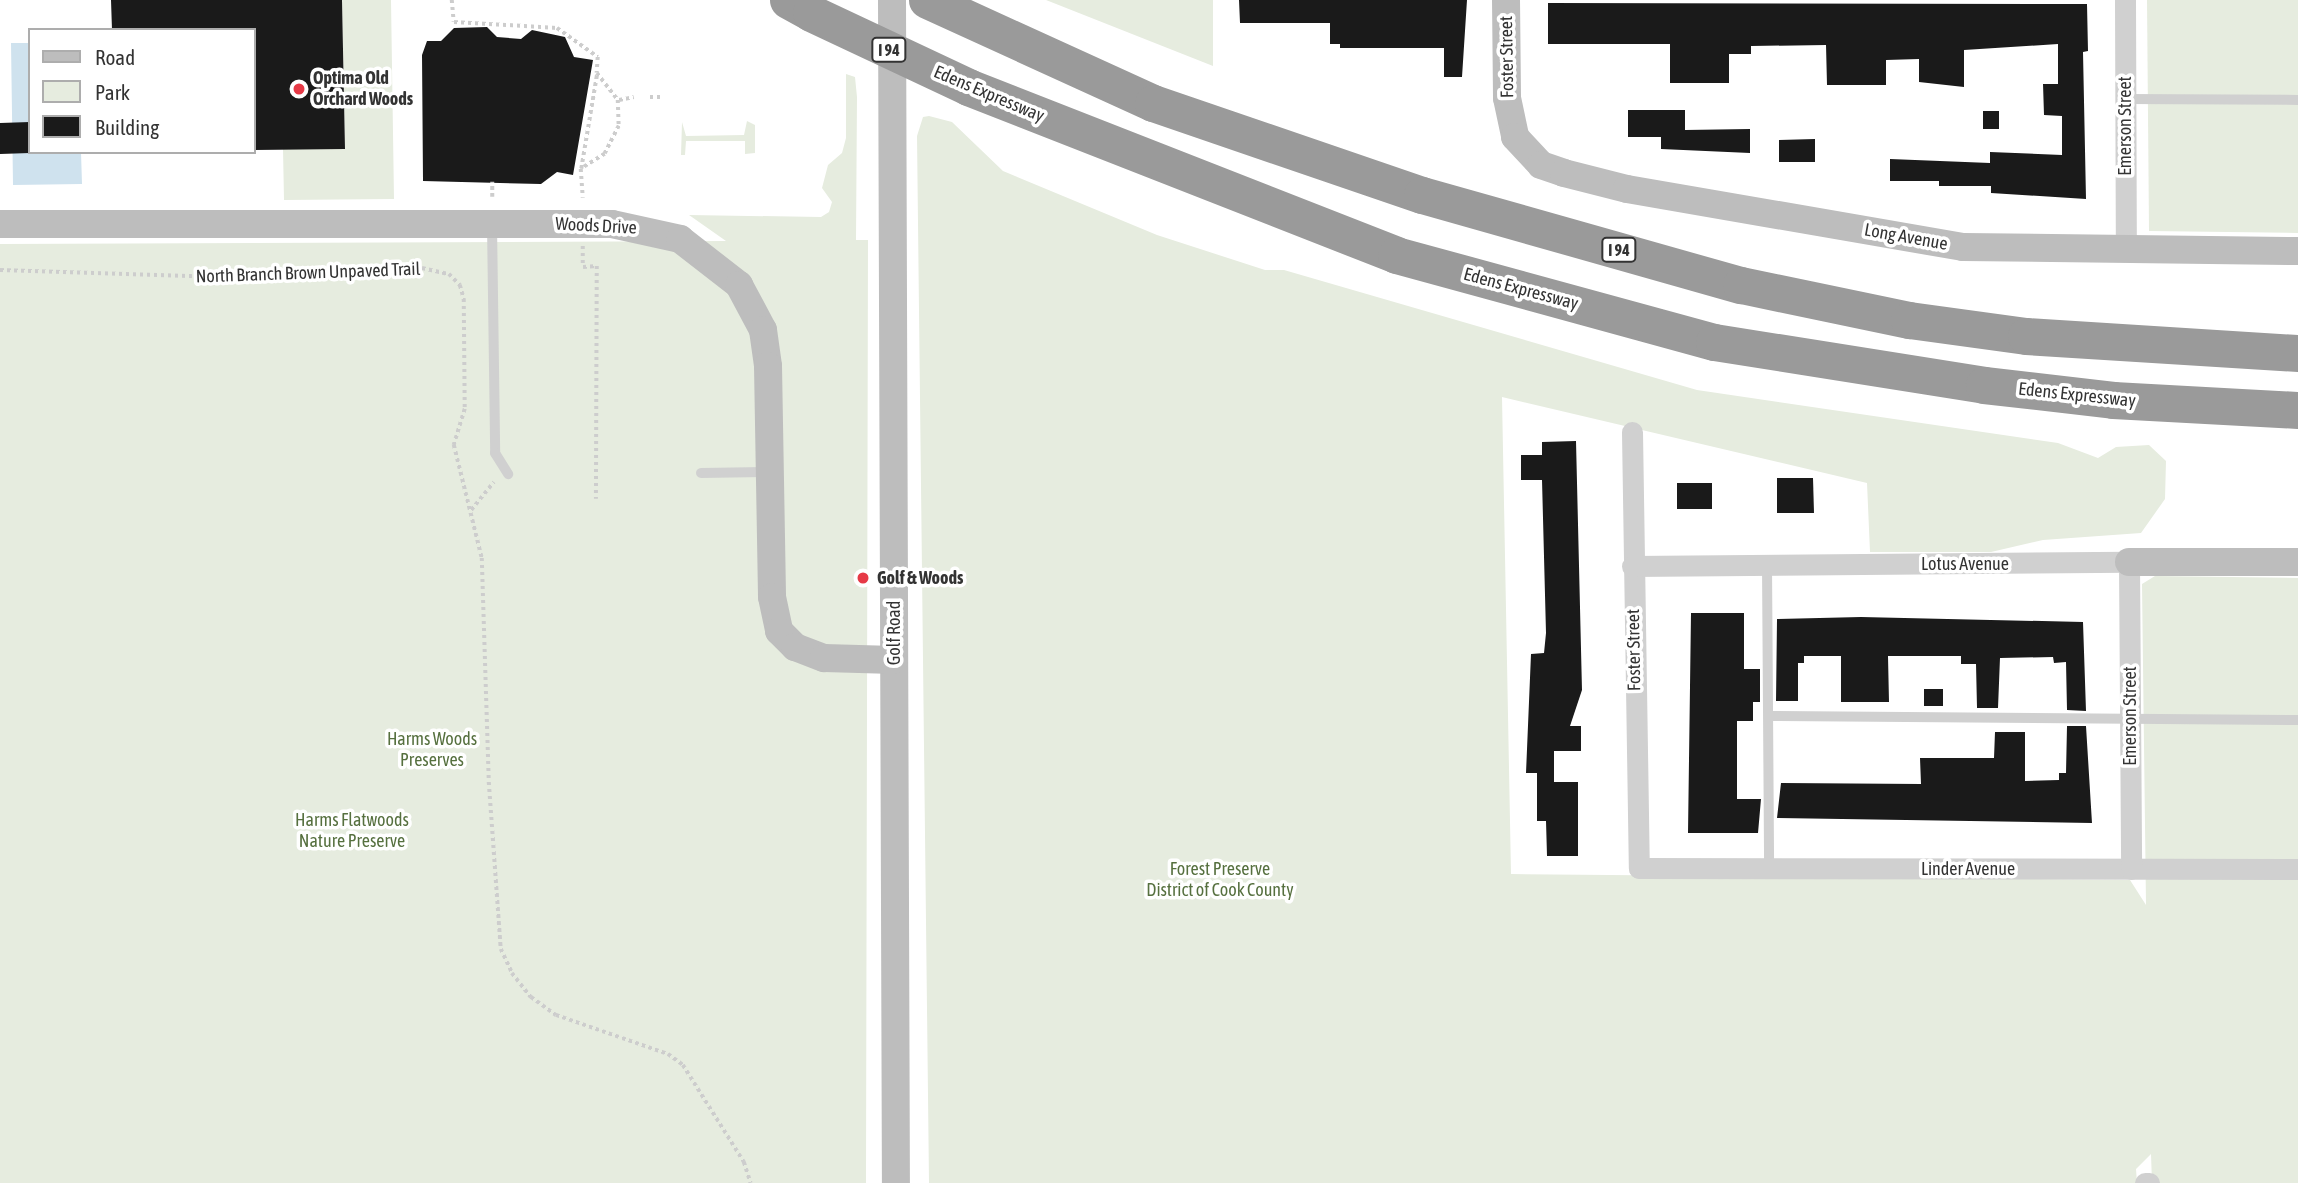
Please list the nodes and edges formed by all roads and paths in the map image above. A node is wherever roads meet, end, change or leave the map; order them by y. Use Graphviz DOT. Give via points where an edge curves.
graph roads {
  1 [pos="452,0"];
  2 [pos="892,0"];
  3 [pos="927,0"];
  4 [pos="1506,0"];
  5 [pos="2125,0"];
  6 [pos="799,7"];
  7 [pos="468,22"];
  8 [pos="468,28"];
  9 [pos="552,28"];
  10 [pos="551,34"];
  11 [pos="597,73"];
  12 [pos="634,97"];
  13 [pos="650,97"];
  14 [pos="660,97"];
  15 [pos="618,100"];
  16 [pos="2125,100"];
  17 [pos="2298,100"];
  18 [pos="1526,152"];
  19 [pos="581,169"];
  20 [pos="492,182"];
  21 [pos="583,198"];
  22 [pos="492,210"];
  23 [pos="0,224"];
  24 [pos="583,245"];
  25 [pos="2126,251"];
  26 [pos="2298,251"];
  27 [pos="0,270"];
  28 [pos="2298,354"];
  29 [pos="2298,410"];
  30 [pos="1632,432"];
  31 [pos="770,472"];
  32 [pos="505,473"];
  33 [pos="701,473"];
  34 [pos="596,499"];
  35 [pos="471,510"];
  36 [pos="2129,562"];
  37 [pos="2298,562"];
  38 [pos="1768,565"];
  39 [pos="1632,566"];
  40 [pos="894,660"];
  41 [pos="1769,716"];
  42 [pos="2129,718"];
  43 [pos="2298,720"];
  44 [pos="1639,868"];
  45 [pos="1769,868"];
  46 [pos="2131,869"];
  47 [pos="2298,869"];
  48 [pos="751,1183"];
  49 [pos="896,1183"];
  1 -- 7 [label="path" via="454,22"];
  2 -- 40 [label="street, Golf Road"];
  3 -- 28 [label="highway, I 94" via="1166,108 1422,195 1741,285 1909,320 2026,336"];
  4 -- 18 [label="street, Foster Street" via="1507,98 1515,136"];
  5 -- 16 [label="street, Emerson Street"];
  6 -- 29 [label="highway, Edens Expressway / I 94, bridge" via="968,87 1396,255 1714,342 1984,385 2113,400"];
  7 -- 8 [label="path"];
  7 -- 9 [label="path"];
  9 -- 10 [label="path"];
  9 -- 11 [label="path" via="598,57"];
  11 -- 15 [label="path"];
  11 -- 19 [label="path"];
  12 -- 15 [label="path"];
  13 -- 14 [label="path"];
  15 -- 19 [label="path" via="619,126 612,142 599,159"];
  16 -- 17 [label="lane"];
  16 -- 25 [label="street, Emerson Street"];
  18 -- 25 [label="street, Long Avenue" via="1541,165 1627,189 1963,247"];
  19 -- 21 [label="path"];
  20 -- 22 [label="path"];
  22 -- 23 [label="street, Woods Drive"];
  22 -- 31 [label="street, Woods Drive" via="663,232 739,285 763,330"];
  22 -- 32 [label="lane" via="495,453"];
  24 -- 34 [label="path" via="583,267 597,266"];
  25 -- 26 [label="street, Long Avenue"];
  27 -- 35 [label="path, North Branch Brown Unpaved Trail" via="132,278 422,268 449,274 460,285 464,299 465,409 454,445"];
  30 -- 39 [label="street, Foster Street"];
  31 -- 33 [label="lane"];
  31 -- 40 [label="street, Woods Drive" via="772,597 779,631 795,647 824,658"];
  32 -- 35 [label="path"];
  35 -- 48 [label="path, North Branch Brown Unpaved Trail" via="482,558 489,782 501,949 518,981 556,1015 668,1054 683,1065 744,1162"];
  36 -- 37 [label="street, Lotus Avenue"];
  36 -- 38 [label="street, Lotus Avenue"];
  36 -- 42 [label="street, Emerson Street"];
  38 -- 39 [label="street, Lotus Avenue"];
  38 -- 41 [label="lane"];
  39 -- 44 [label="street, Foster Street"];
  40 -- 49 [label="street, Golf Road"];
  41 -- 42 [label="lane"];
  41 -- 45 [label="lane"];
  42 -- 43 [label="lane"];
  42 -- 46 [label="street, Emerson Street"];
  44 -- 45 [label="street, Linder Avenue"];
  45 -- 46 [label="street, Linder Avenue"];
  46 -- 47 [label="street, Linder Avenue"];
}
